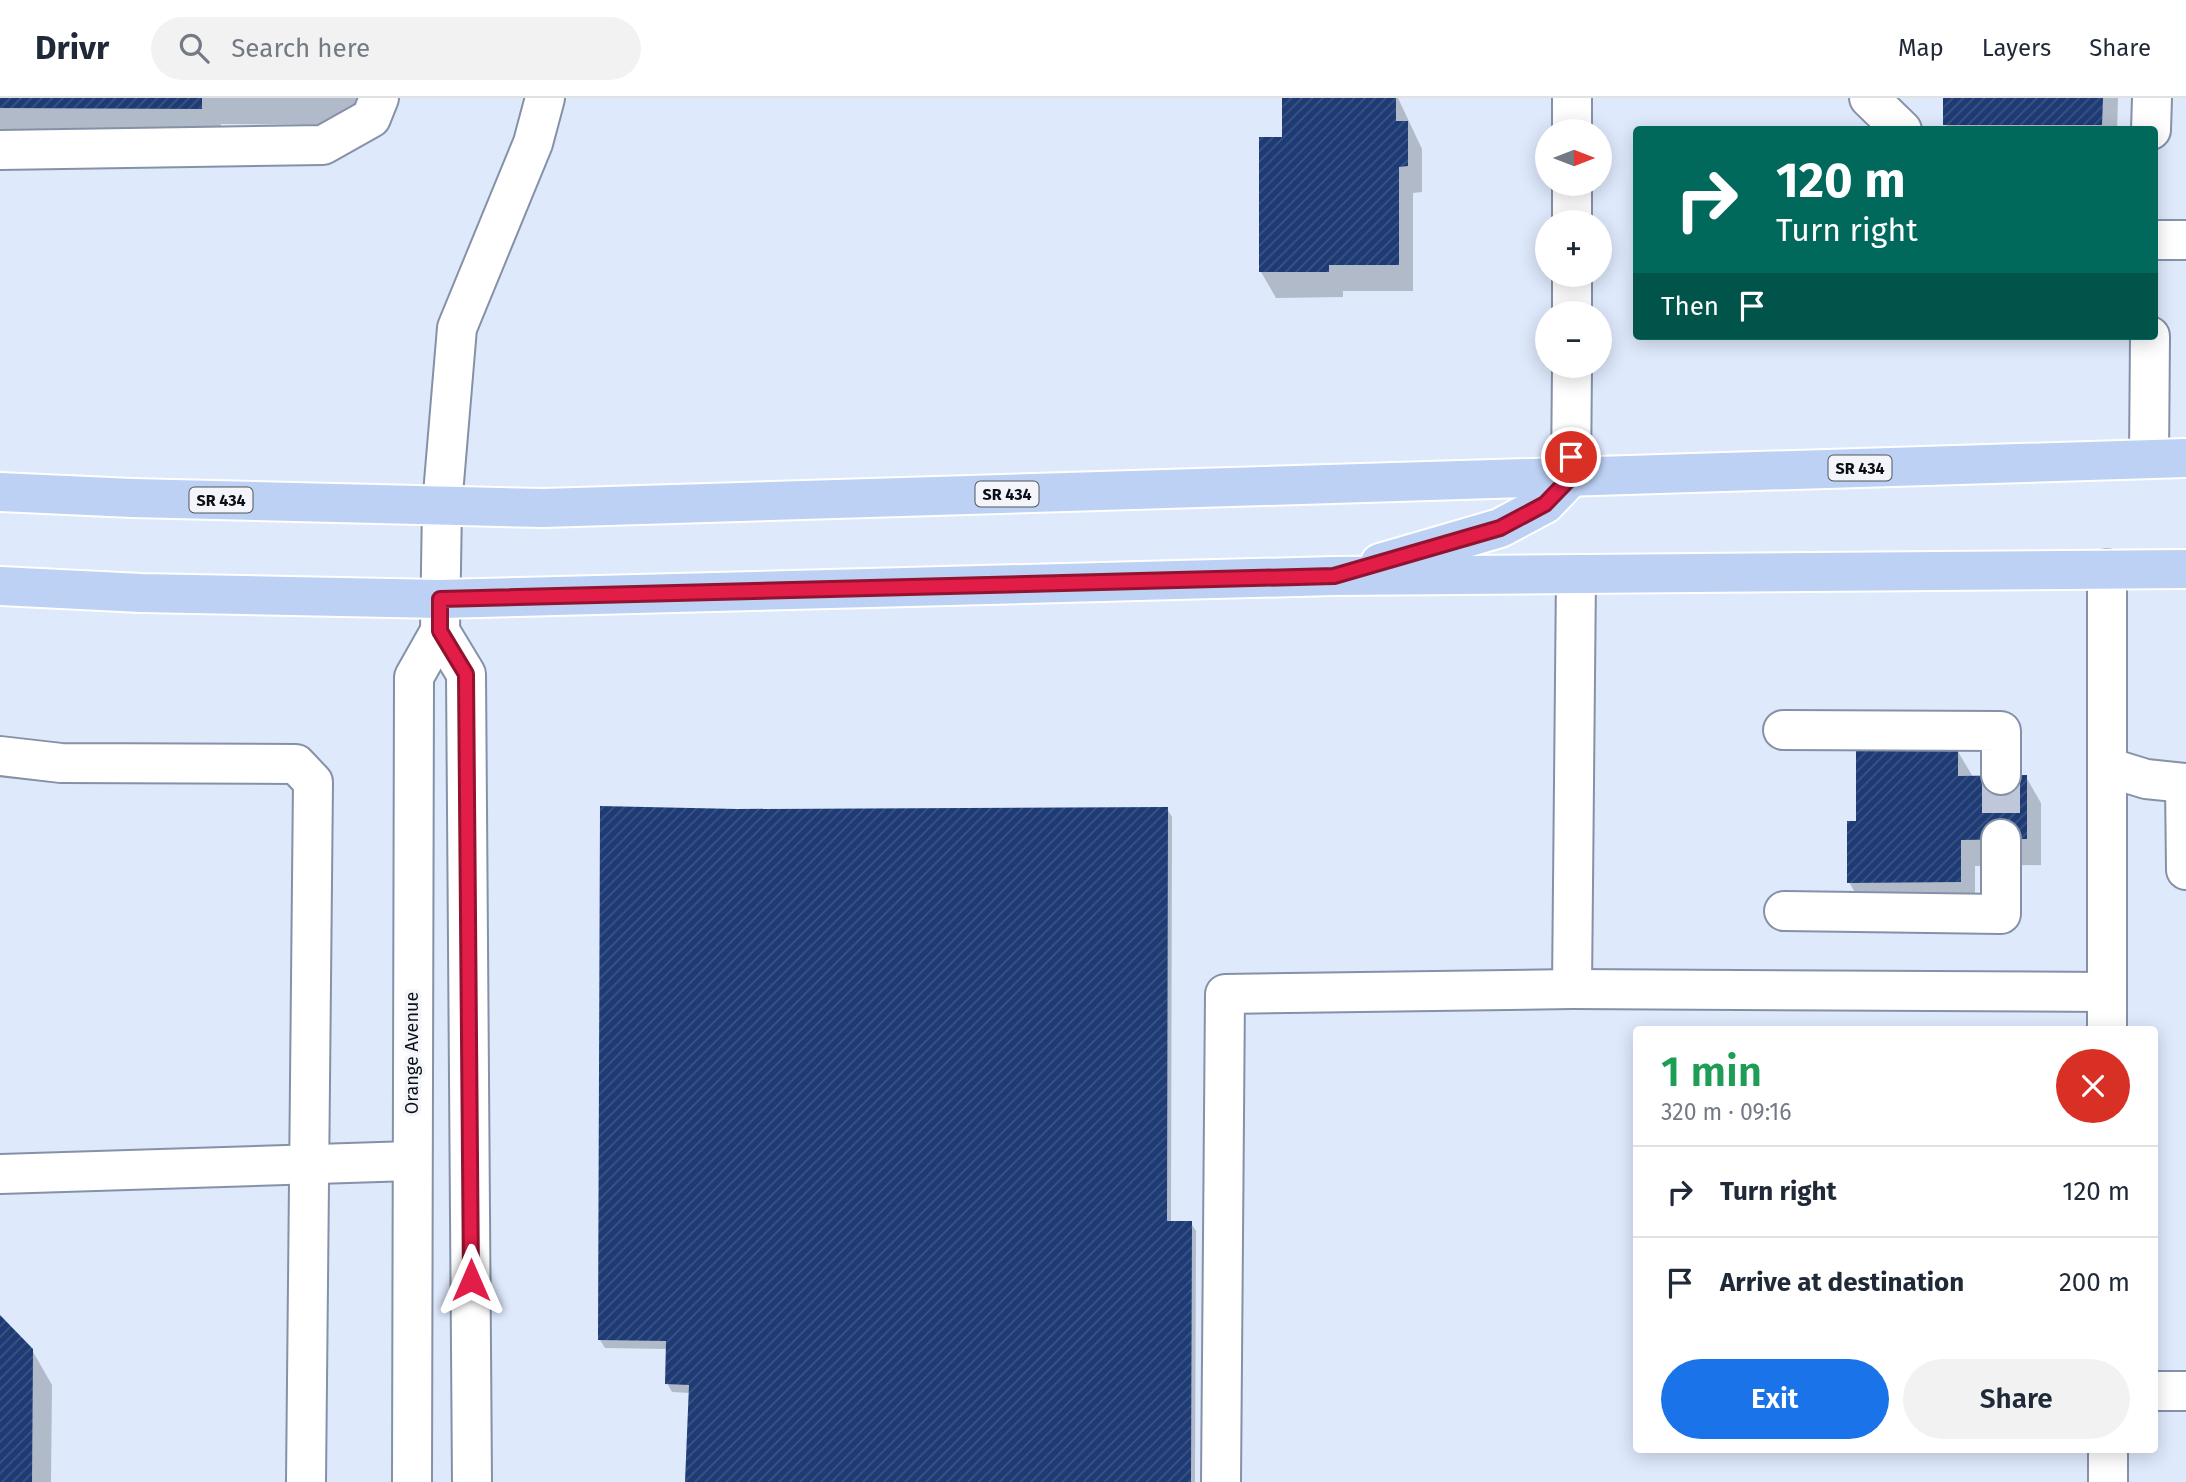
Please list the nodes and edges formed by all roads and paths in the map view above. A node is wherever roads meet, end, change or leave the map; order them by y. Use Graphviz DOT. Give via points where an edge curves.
graph roads {
  1 [pos="379,98"];
  2 [pos="545,98"];
  3 [pos="1572,98"];
  4 [pos="1869,98"];
  5 [pos="2152,98"];
  6 [pos="1572,119"];
  7 [pos="1898,126"];
  8 [pos="2151,126"];
  9 [pos="0,150"];
  10 [pos="2158,240"];
  11 [pos="2186,240"];
  12 [pos="2151,340"];
  13 [pos="1572,378"];
  14 [pos="2167,458"];
  15 [pos="1571,477"];
  16 [pos="0,492"];
  17 [pos="442,506"];
  18 [pos="2107,569"];
  19 [pos="2186,569"];
  20 [pos="1576,575"];
  21 [pos="1334,576"];
  22 [pos="0,586"];
  23 [pos="440,615"];
  24 [pos="1783,730"];
  25 [pos="0,756"];
  26 [pos="2107,766"];
  27 [pos="2001,775"];
  28 [pos="2185,783"];
  29 [pos="2001,839"];
  30 [pos="2186,870"];
  31 [pos="1784,911"];
  32 [pos="1572,989"];
  33 [pos="2107,1011"];
  34 [pos="411,1161"];
  35 [pos="309,1166"];
  36 [pos="0,1174"];
  37 [pos="2158,1391"];
  38 [pos="2186,1391"];
  39 [pos="2108,1453"];
  40 [pos="306,1482"];
  41 [pos="412,1482"];
  42 [pos="472,1482"];
  43 [pos="1221,1482"];
  44 [pos="2108,1482"];
  1 -- 9 [label="street" via="371,118 323,145"];
  2 -- 17 [label="street, Orange Avenue" via="533,143 457,328"];
  3 -- 6 [label="street"];
  4 -- 7 [label="street"];
  5 -- 8 [label="street"];
  10 -- 11 [label="street"];
  12 -- 14 [label="street"];
  13 -- 15 [label="street"];
  14 -- 15 [label="main road, SR 434"];
  15 -- 17 [label="main road, SR 434" via="572,507"];
  15 -- 21 [label="main road" via="1545,504 1500,528"];
  16 -- 17 [label="main road, SR 434"];
  17 -- 23 [label="street, Orange Avenue"];
  18 -- 19 [label="main road"];
  18 -- 20 [label="main road"];
  18 -- 26 [label="street"];
  20 -- 21 [label="main road"];
  20 -- 32 [label="street"];
  21 -- 23 [label="main road"];
  22 -- 23 [label="main road"];
  23 -- 34 [label="street, Orange Avenue" via="414,677"];
  23 -- 42 [label="street" via="466,674"];
  24 -- 27 [label="street" via="2001,731"];
  25 -- 35 [label="street" via="61,763 296,764 313,782"];
  26 -- 28 [label="street" via="2146,779"];
  26 -- 33 [label="street"];
  28 -- 30 [label="street"];
  29 -- 31 [label="street" via="2001,914"];
  32 -- 33 [label="street"];
  32 -- 43 [label="street" via="1226,994"];
  34 -- 35 [label="street"];
  34 -- 41 [label="street, Orange Avenue"];
  35 -- 36 [label="street"];
  35 -- 40 [label="street"];
  37 -- 38 [label="street"];
  39 -- 44 [label="street"];
}
